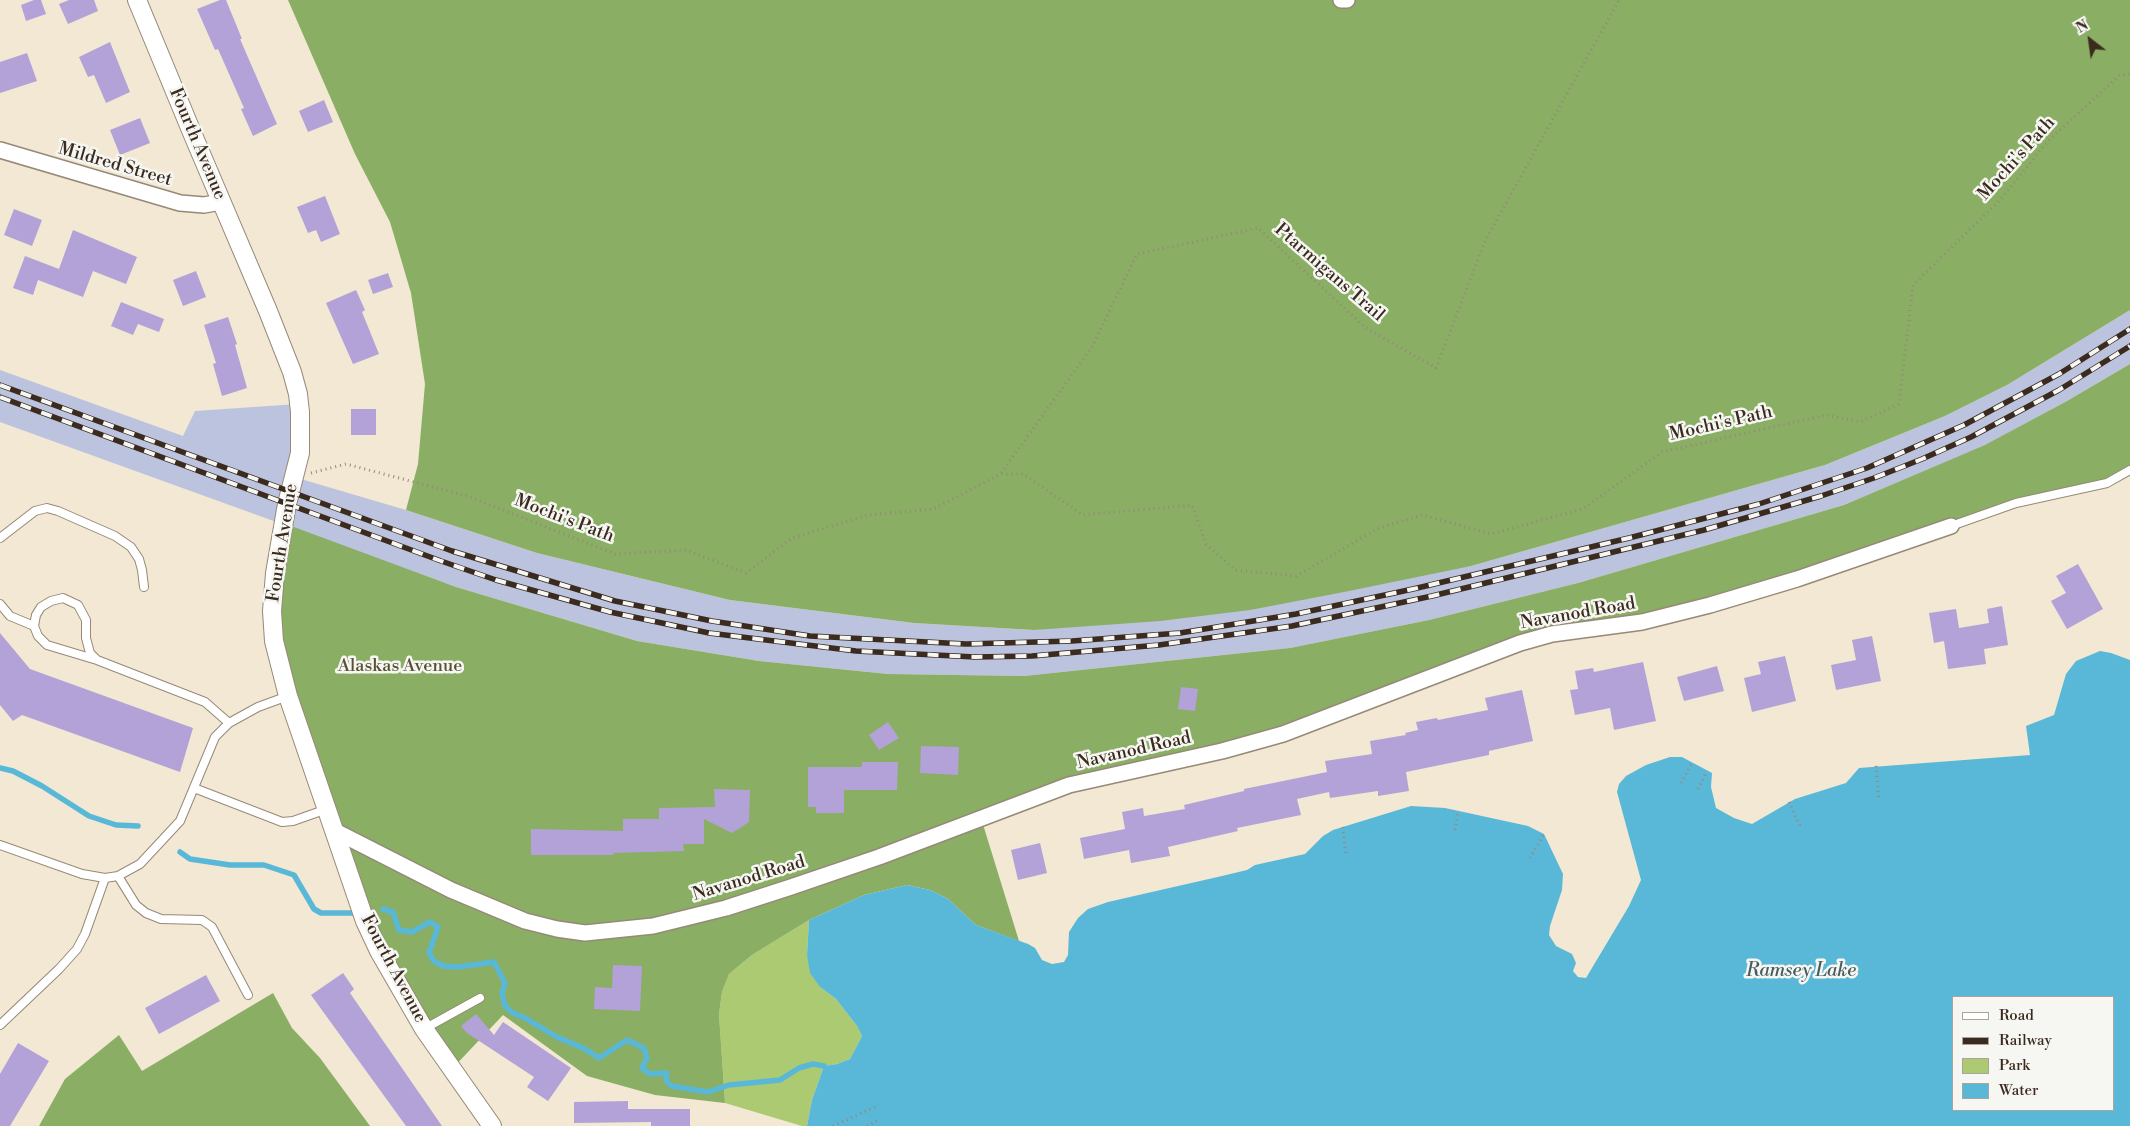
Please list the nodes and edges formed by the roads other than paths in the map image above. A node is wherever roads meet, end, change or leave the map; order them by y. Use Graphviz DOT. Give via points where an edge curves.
graph roads {
  1 [pos="137,0"];
  2 [pos="1341,0"];
  3 [pos="1347,0"];
  4 [pos="0,150"];
  5 [pos="222,202"];
  6 [pos="2130,470"];
  7 [pos="1951,526"];
  8 [pos="0,538"];
  9 [pos="144,587"];
  10 [pos="0,604"];
  11 [pos="34,626"];
  12 [pos="97,660"];
  13 [pos="288,696"];
  14 [pos="229,723"];
  15 [pos="194,788"];
  16 [pos="327,809"];
  17 [pos="335,832"];
  18 [pos="0,845"];
  19 [pos="118,876"];
  20 [pos="105,878"];
  21 [pos="248,995"];
  22 [pos="480,998"];
  23 [pos="0,1025"];
  24 [pos="424,1029"];
  25 [pos="492,1126"];
  1 -- 5 [label="street, Fourth Avenue"];
  2 -- 3 [label="street"];
  4 -- 5 [label="street, Mildred Street" via="180,202 204,205"];
  5 -- 13 [label="street, Fourth Avenue" via="294,379 300,412 300,453 275,572 272,611 274,641"];
  6 -- 7 [label="lane" via="2107,484 2016,503"];
  7 -- 17 [label="street, Navanod Road" via="1710,605 1642,622 1552,634 1520,643 1283,734 1222,751 1069,784 791,888 653,926 585,932 525,921 451,890"];
  8 -- 9 [label="lane" via="35,511 47,508 58,511 115,536 130,547 139,559"];
  10 -- 11 [label="lane" via="10,616"];
  11 -- 12 [label="lane" via="47,645"];
  11 -- 12 [label="lane" via="41,607 51,601 63,598 78,605 86,620 90,653"];
  12 -- 14 [label="lane" via="205,702"];
  13 -- 14 [label="lane"];
  13 -- 16 [label="street, Fourth Avenue"];
  14 -- 15 [label="lane" via="215,737"];
  15 -- 16 [label="lane" via="282,822"];
  15 -- 19 [label="lane" via="180,821 140,864"];
  16 -- 17 [label="street, Fourth Avenue"];
  17 -- 24 [label="street, Fourth Avenue" via="365,921 391,974"];
  18 -- 20 [label="lane" via="82,874"];
  19 -- 20 [label="lane"];
  19 -- 21 [label="lane" via="136,905 146,914 161,919 202,920 212,927"];
  20 -- 23 [label="lane" via="77,949"];
  22 -- 24 [label="lane"];
  24 -- 25 [label="street, Fourth Avenue"];
}
